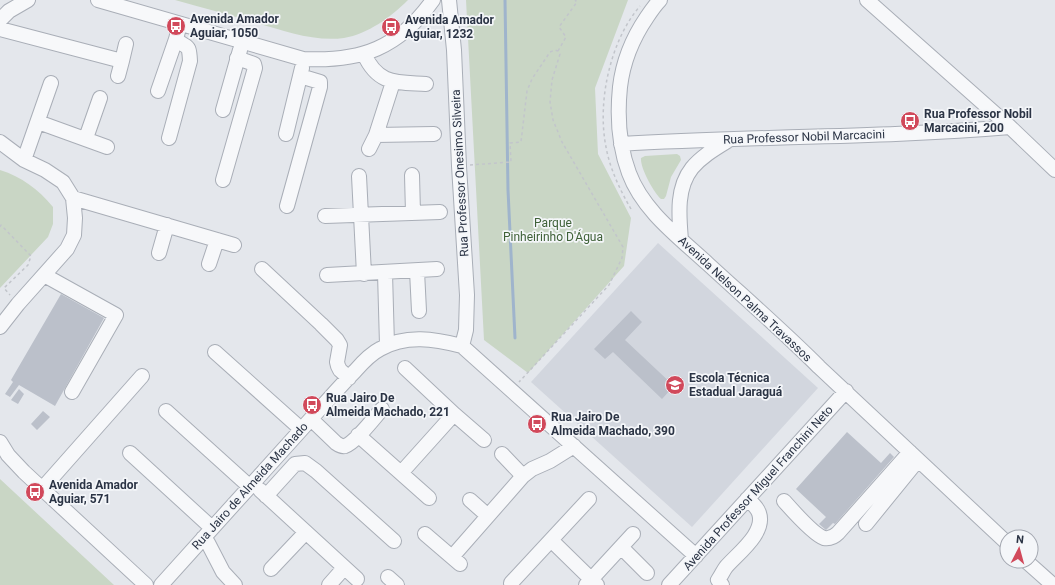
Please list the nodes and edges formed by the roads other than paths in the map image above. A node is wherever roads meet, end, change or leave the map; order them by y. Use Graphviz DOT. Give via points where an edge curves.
graph roads {
  1 [pos="28,0"];
  2 [pos="98,0"];
  3 [pos="433,0"];
  4 [pos="449,0"];
  5 [pos="660,0"];
  6 [pos="867,0"];
  7 [pos="0,20"];
  8 [pos="180,24"];
  9 [pos="0,29"];
  10 [pos="176,39"];
  11 [pos="242,42"];
  12 [pos="126,44"];
  13 [pos="364,54"];
  14 [pos="237,58"];
  15 [pos="304,59"];
  16 [pos="122,61"];
  17 [pos="118,76"];
  18 [pos="300,76"];
  19 [pos="393,82"];
  20 [pos="51,83"];
  21 [pos="426,84"];
  22 [pos="158,91"];
  23 [pos="100,98"];
  24 [pos="224,110"];
  25 [pos="38,122"];
  26 [pos="1010,127"];
  27 [pos="286,134"];
  28 [pos="434,134"];
  29 [pos="376,135"];
  30 [pos="86,138"];
  31 [pos="169,138"];
  32 [pos="729,139"];
  33 [pos="0,142"];
  34 [pos="621,144"];
  35 [pos="107,146"];
  36 [pos="369,149"];
  37 [pos="24,160"];
  38 [pos="1055,170"];
  39 [pos="412,175"];
  40 [pos="359,176"];
  41 [pos="224,180"];
  42 [pos="73,198"];
  43 [pos="287,206"];
  44 [pos="413,212"];
  45 [pos="440,212"];
  46 [pos="361,214"];
  47 [pos="325,216"];
  48 [pos="167,225"];
  49 [pos="217,240"];
  50 [pos="681,240"];
  51 [pos="234,245"];
  52 [pos="159,253"];
  53 [pos="209,264"];
  54 [pos="262,269"];
  55 [pos="437,269"];
  56 [pos="417,271"];
  57 [pos="385,273"];
  58 [pos="364,274"];
  59 [pos="44,275"];
  60 [pos="327,276"];
  61 [pos="419,310"];
  62 [pos="0,327"];
  63 [pos="387,345"];
  64 [pos="462,346"];
  65 [pos="215,352"];
  66 [pos="405,368"];
  67 [pos="142,376"];
  68 [pos="349,378"];
  69 [pos="72,392"];
  70 [pos="846,392"];
  71 [pos="382,409"];
  72 [pos="166,411"];
  73 [pos="454,414"];
  74 [pos="306,424"];
  75 [pos="358,435"];
  76 [pos="484,440"];
  77 [pos="0,442"];
  78 [pos="574,446"];
  79 [pos="130,453"];
  80 [pos="502,454"];
  81 [pos="914,456"];
  82 [pos="401,473"];
  83 [pos="523,476"];
  84 [pos="251,485"];
  85 [pos="42,489"];
  86 [pos="266,496"];
  87 [pos="429,498"];
  88 [pos="589,499"];
  89 [pos="747,499"];
  90 [pos="470,500"];
  91 [pos="784,501"];
  92 [pos="488,516"];
  93 [pos="866,524"];
  94 [pos="306,532"];
  95 [pos="207,533"];
  96 [pos="425,534"];
  97 [pos="633,534"];
  98 [pos="999,536"];
  99 [pos="551,540"];
  100 [pos="394,541"];
  101 [pos="621,547"];
  102 [pos="696,556"];
  103 [pos="344,568"];
  104 [pos="271,569"];
  105 [pos="1035,569"];
  106 [pos="647,573"];
  107 [pos="357,579"];
  108 [pos="511,583"];
  109 [pos="591,583"];
  110 [pos="146,585"];
  111 [pos="161,585"];
  112 [pos="235,585"];
  113 [pos="329,585"];
  114 [pos="670,585"];
  115 [pos="722,585"];
  116 [pos="1053,585"];
  1 -- 7 [label="street" via="9,11"];
  2 -- 8 [label="street"];
  3 -- 13 [label="street" via="423,15 392,42"];
  4 -- 64 [label="street, Rua Professor Onesimo Silveira" via="468,295 466,330"];
  5 -- 34 [label="street, Avenida Nelson Palma Travassos" via="628,50 618,104"];
  6 -- 26 [label="street"];
  8 -- 10 [label="street"];
  8 -- 11 [label="street"];
  9 -- 16 [label="street"];
  10 -- 22 [label="street"];
  10 -- 31 [label="street" via="190,50 190,61"];
  11 -- 14 [label="street"];
  11 -- 15 [label="street"];
  12 -- 16 [label="street"];
  13 -- 15 [label="street" via="327,60"];
  13 -- 19 [label="street" via="374,72"];
  14 -- 24 [label="street"];
  14 -- 41 [label="street" via="254,64 256,68"];
  15 -- 18 [label="street"];
  16 -- 17 [label="street"];
  18 -- 27 [label="street"];
  18 -- 43 [label="street" via="320,82 320,87"];
  19 -- 21 [label="street"];
  19 -- 29 [label="street"];
  20 -- 25 [label="street"];
  23 -- 30 [label="street"];
  25 -- 30 [label="street"];
  25 -- 37 [label="street"];
  26 -- 32 [label="street, Rua Professor Nobil Marcacini" via="952,132"];
  26 -- 38 [label="street"];
  28 -- 29 [label="street"];
  29 -- 36 [label="street"];
  30 -- 35 [label="street"];
  32 -- 34 [label="street, Rua Professor Nobil Marcacini"];
  32 -- 50 [label="street" via="691,170 684,184 678,214"];
  33 -- 37 [label="street"];
  34 -- 50 [label="street, Avenida Nelson Palma Travassos" via="629,174 647,206"];
  37 -- 42 [label="street" via="62,182"];
  39 -- 44 [label="street"];
  40 -- 46 [label="street"];
  42 -- 48 [label="street"];
  42 -- 59 [label="street" via="76,218 74,235 67,249"];
  44 -- 45 [label="street"];
  44 -- 46 [label="street"];
  46 -- 47 [label="street"];
  46 -- 58 [label="street"];
  48 -- 49 [label="street"];
  48 -- 52 [label="street"];
  49 -- 51 [label="street"];
  49 -- 53 [label="street"];
  50 -- 70 [label="street, Avenida Nelson Palma Travassos" via="801,342"];
  54 -- 68 [label="street" via="337,340 340,345 338,366"];
  55 -- 56 [label="street"];
  56 -- 57 [label="street"];
  56 -- 61 [label="street"];
  57 -- 58 [label="street"];
  57 -- 63 [label="street"];
  58 -- 60 [label="street"];
  59 -- 62 [label="street"];
  59 -- 69 [label="street" via="116,315"];
  63 -- 64 [label="street, Rua Jairo de Almeida Machado" via="424,338"];
  63 -- 68 [label="street, Rua Jairo de Almeida Machado" via="365,360"];
  64 -- 78 [label="street, Rua Jairo de Almeida Machado"];
  65 -- 74 [label="street"];
  66 -- 73 [label="street"];
  67 -- 85 [label="street"];
  68 -- 74 [label="street, Rua Jairo de Almeida Machado"];
  70 -- 81 [label="street, Avenida Nelson Palma Travassos"];
  70 -- 89 [label="street, Avenida Professor Miguel Franchini Neto"];
  71 -- 75 [label="street"];
  72 -- 84 [label="street"];
  73 -- 76 [label="street"];
  73 -- 82 [label="street"];
  74 -- 75 [label="street" via="341,446 351,443"];
  74 -- 84 [label="street, Rua Jairo de Almeida Machado"];
  75 -- 82 [label="street"];
  77 -- 85 [label="street" via="8,456"];
  78 -- 83 [label="street"];
  78 -- 102 [label="street, Rua Jairo de Almeida Machado"];
  79 -- 95 [label="street"];
  80 -- 83 [label="street"];
  81 -- 91 [label="street" via="832,538 817,535"];
  81 -- 93 [label="street"];
  81 -- 98 [label="street, Avenida Nelson Palma Travassos"];
  82 -- 87 [label="street"];
  83 -- 92 [label="street"];
  84 -- 86 [label="street"];
  84 -- 95 [label="street, Rua Jairo de Almeida Machado"];
  85 -- 110 [label="street"];
  86 -- 94 [label="street"];
  86 -- 100 [label="street" via="295,464 305,463"];
  88 -- 99 [label="street"];
  89 -- 102 [label="street, Avenida Professor Miguel Franchini Neto"];
  89 -- 115 [label="street" via="759,512 758,529 752,540 725,568 718,580"];
  90 -- 92 [label="street"];
  92 -- 96 [label="street" via="456,560"];
  94 -- 103 [label="street"];
  94 -- 104 [label="street"];
  95 -- 111 [label="street, Rua Jairo de Almeida Machado"];
  95 -- 112 [label="street" via="223,572"];
  97 -- 101 [label="street"];
  99 -- 108 [label="street"];
  99 -- 109 [label="street"];
  101 -- 106 [label="street"];
  101 -- 109 [label="street"];
  102 -- 114 [label="street, Avenida Professor Miguel Franchini Neto"];
  103 -- 107 [label="street"];
  103 -- 113 [label="street"];
  105 -- 116 [label="street"];
}
